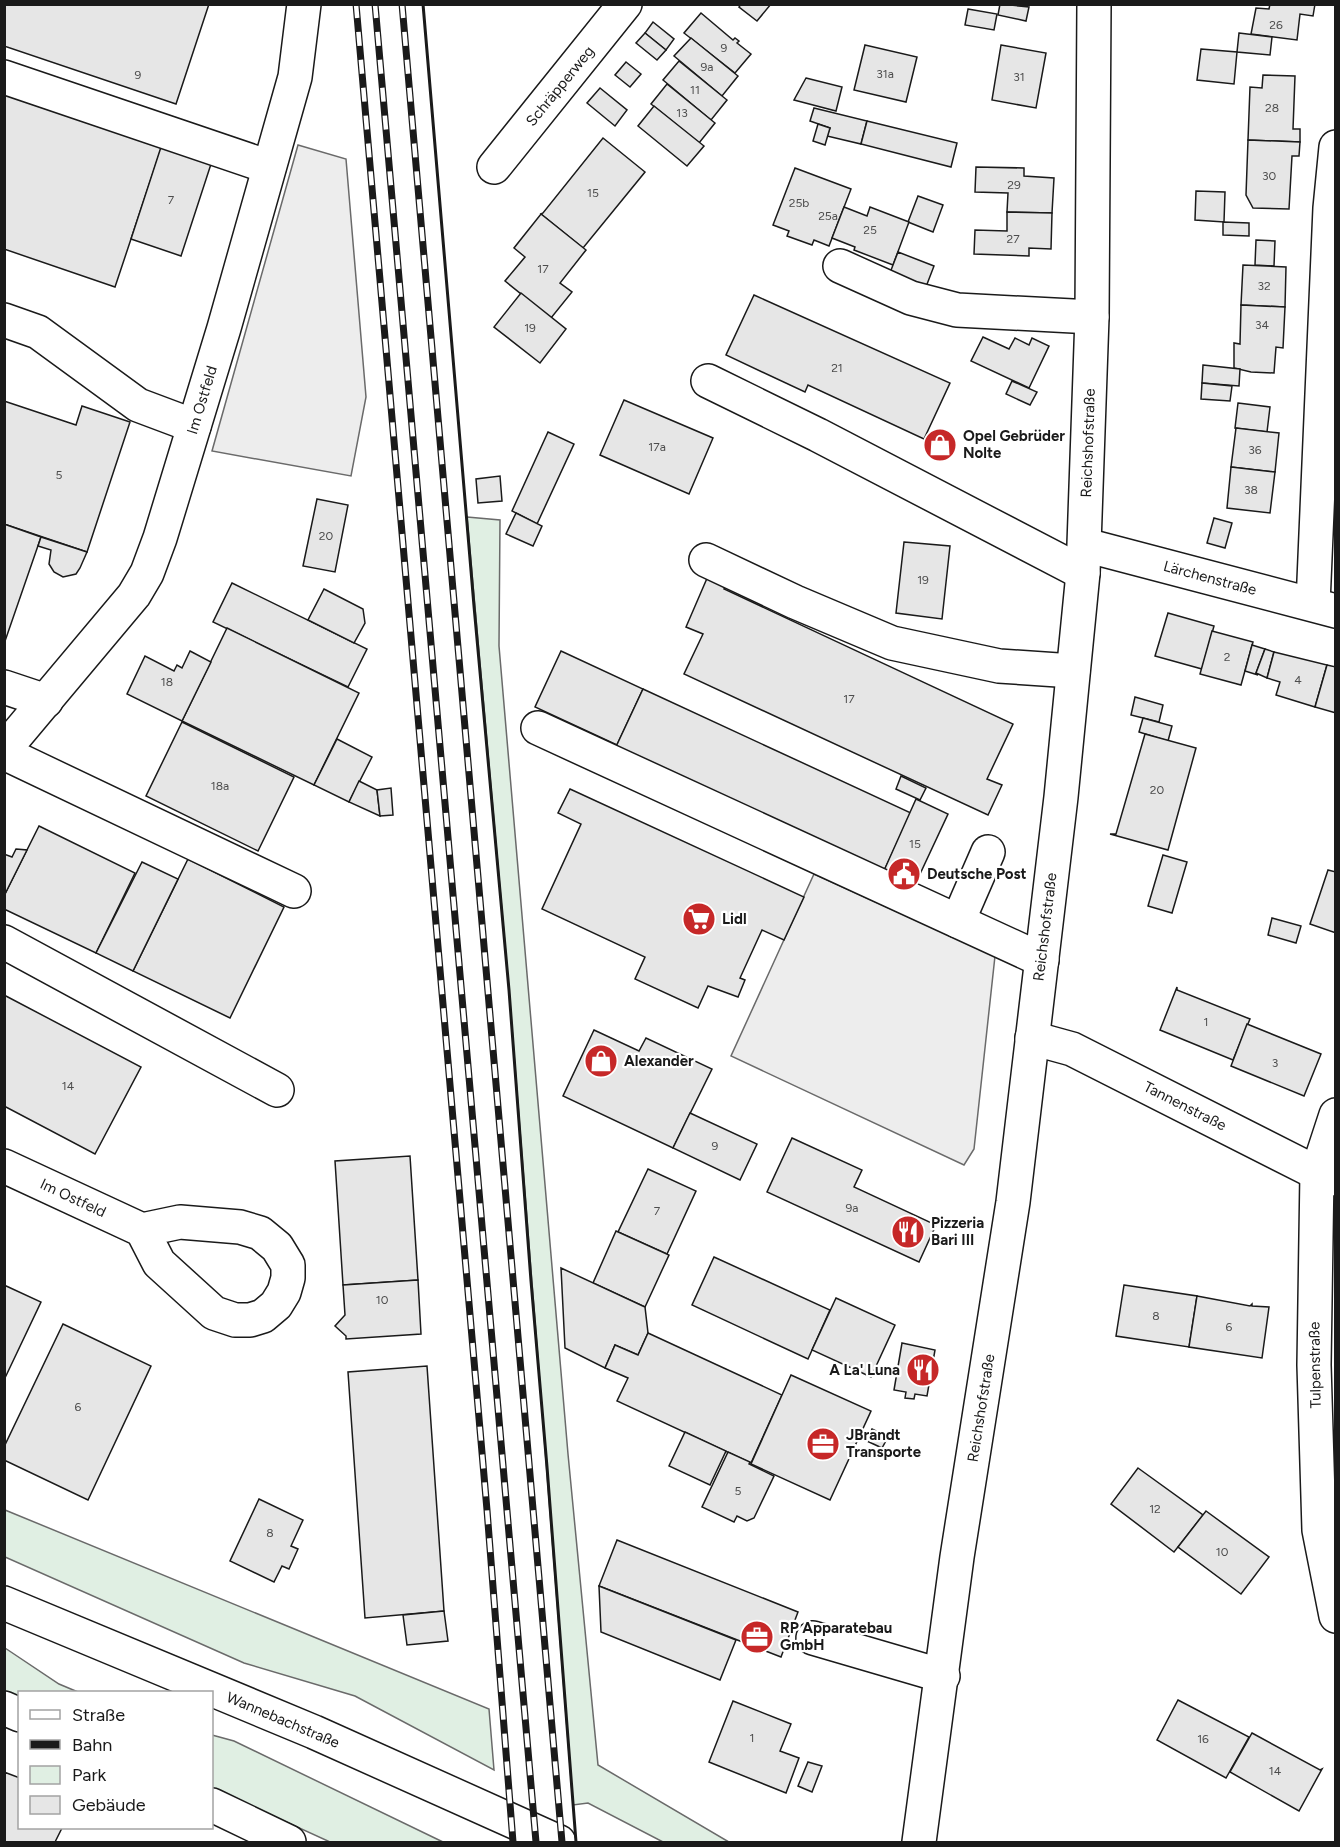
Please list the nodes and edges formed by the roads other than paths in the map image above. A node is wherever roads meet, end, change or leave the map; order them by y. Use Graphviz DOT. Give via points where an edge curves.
graph roads {
  1 [pos="304,4"];
  2 [pos="625,4"];
  3 [pos="1094,4"];
  4 [pos="4,77"];
  5 [pos="1335,147"];
  6 [pos="269,167"];
  7 [pos="494,167"];
  8 [pos="840,266"];
  9 [pos="1092,317"];
  10 [pos="4,320"];
  11 [pos="708,381"];
  12 [pos="194,426"];
  13 [pos="1084,559"];
  14 [pos="706,560"];
  15 [pos="1324,608"];
  16 [pos="1073,671"];
  17 [pos="4,687"];
  18 [pos="46,701"];
  19 [pos="538,728"];
  20 [pos="4,752"];
  21 [pos="988,852"];
  22 [pos="294,891"];
  23 [pos="958,921"];
  24 [pos="4,942"];
  25 [pos="1042,960"];
  26 [pos="1032,1038"];
  27 [pos="277,1090"];
  28 [pos="1335,1115"];
  29 [pos="4,1166"];
  30 [pos="1326,1176"];
  31 [pos="142,1230"];
  32 [pos="4,1603"];
  33 [pos="1335,1616"];
  34 [pos="813,1638"];
  35 [pos="943,1676"];
  36 [pos="4,1708"];
  37 [pos="18,1714"];
  38 [pos="213,1805"];
  39 [pos="289,1842"];
  40 [pos="559,1842"];
  41 [pos="919,1842"];
  1 -- 6 [label="street, Im Ostfeld" via="295,77"];
  2 -- 7 [label="street, Schräpperweg"];
  3 -- 9 [label="street, Reichshofstraße"];
  4 -- 6 [label="street"];
  5 -- 15 [label="street" via="1330,208"];
  6 -- 12 [label="street, Im Ostfeld"];
  8 -- 9 [label="street" via="911,298 957,310"];
  9 -- 13 [label="street, Reichshofstraße"];
  10 -- 12 [label="street" via="38,332 138,405"];
  11 -- 13 [label="street, Lärchenstraße"];
  12 -- 18 [label="street, Im Ostfeld" via="147,573 134,595"];
  13 -- 15 [label="street, Lärchenstraße"];
  13 -- 16 [label="street, Reichshofstraße"];
  14 -- 16 [label="street" via="892,643 999,666"];
  16 -- 25 [label="street, Reichshofstraße"];
  17 -- 18 [label="street"];
  18 -- 20 [label="street, Im Ostfeld"];
  19 -- 23 [label="street"];
  20 -- 22 [label="street"];
  21 -- 23 [label="street"];
  23 -- 25 [label="street"];
  24 -- 27 [label="street"];
  25 -- 26 [label="street, Reichshofstraße"];
  26 -- 30 [label="street, Tannenstraße" via="1072,1049"];
  26 -- 35 [label="street, Reichshofstraße" via="1010,1226 957,1557"];
  28 -- 30 [label="street, Tulpenstraße"];
  29 -- 31 [label="street, Im Ostfeld"];
  30 -- 33 [label="street, Tulpenstraße" via="1314,1365 1319,1530"];
  32 -- 40 [label="street, Wannebachstraße" via="314,1732"];
  34 -- 35 [label="street"];
  35 -- 41 [label="street, Reichshofstraße"];
  36 -- 37 [label="street"];
  38 -- 39 [label="street"];
}
